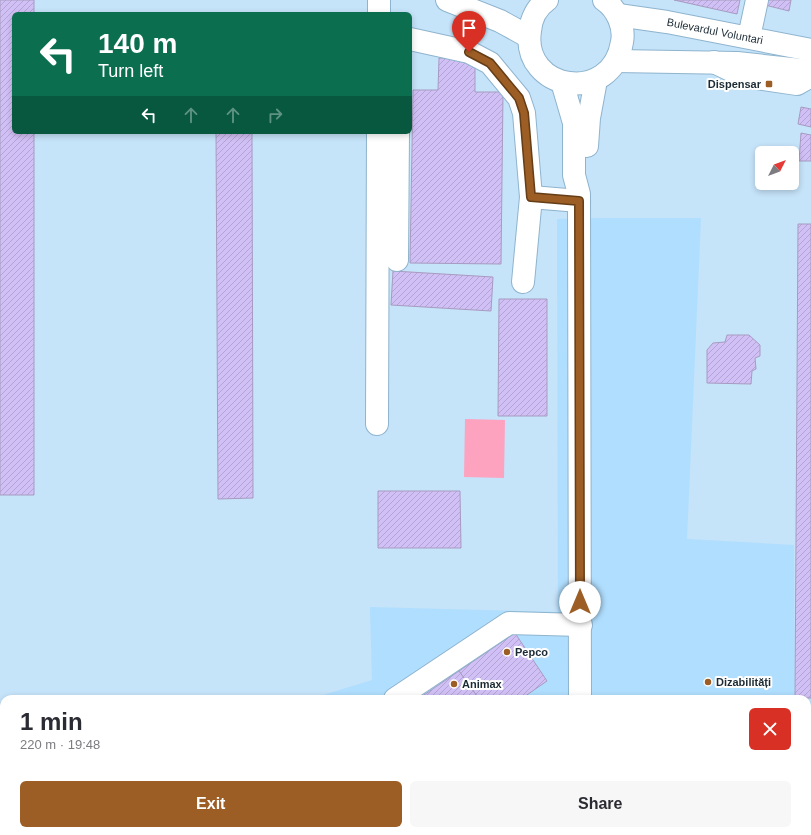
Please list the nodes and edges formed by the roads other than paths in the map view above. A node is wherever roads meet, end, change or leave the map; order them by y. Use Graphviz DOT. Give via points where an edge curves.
graph roads {
  1 [pos="379,0"];
  2 [pos="447,0"];
  3 [pos="757,0"];
  4 [pos="543,1"];
  5 [pos="611,8"];
  6 [pos="379,12"];
  7 [pos="528,37"];
  8 [pos="749,37"];
  9 [pos="412,39"];
  10 [pos="811,50"];
  11 [pos="616,61"];
  12 [pos="714,62"];
  13 [pos="811,71"];
  14 [pos="811,76"];
  15 [pos="596,80"];
  16 [pos="562,82"];
  17 [pos="378,134"];
  18 [pos="398,134"];
  19 [pos="531,197"];
  20 [pos="579,198"];
  21 [pos="397,260"];
  22 [pos="523,282"];
  23 [pos="377,424"];
  24 [pos="581,625"];
  25 [pos="401,695"];
  26 [pos="580,695"];
  1 -- 6 [label="main road"];
  2 -- 7 [label="main road" via="500,21"];
  3 -- 8 [label="main road"];
  4 -- 7 [label="main road" via="530,24"];
  5 -- 8 [label="main road, Bulevardul Voluntari" via="667,22"];
  5 -- 11 [label="main road, Bulevardul Voluntari" via="622,26 621,51"];
  7 -- 16 [label="main road, Bulevardul Voluntari" via="531,52 538,65 549,76"];
  8 -- 10 [label="main road, Bulevardul Voluntari"];
  9 -- 19 [label="main road" via="469,52 490,63 519,98 524,113"];
  11 -- 12 [label="main road"];
  11 -- 15 [label="main road, Bulevardul Voluntari" via="608,72"];
  12 -- 13 [label="main road" via="737,62"];
  12 -- 14 [label="main road" via="742,76 796,84"];
  15 -- 16 [label="main road, Bulevardul Voluntari" via="574,84"];
  15 -- 20 [label="main road" via="588,118 586,176"];
  16 -- 20 [label="main road" via="574,123 574,175"];
  17 -- 23 [label="main road"];
  18 -- 21 [label="main road"];
  19 -- 20 [label="main road"];
  19 -- 22 [label="main road"];
  20 -- 24 [label="main road"];
  24 -- 25 [label="main road" via="509,623"];
  24 -- 26 [label="main road"];
}
